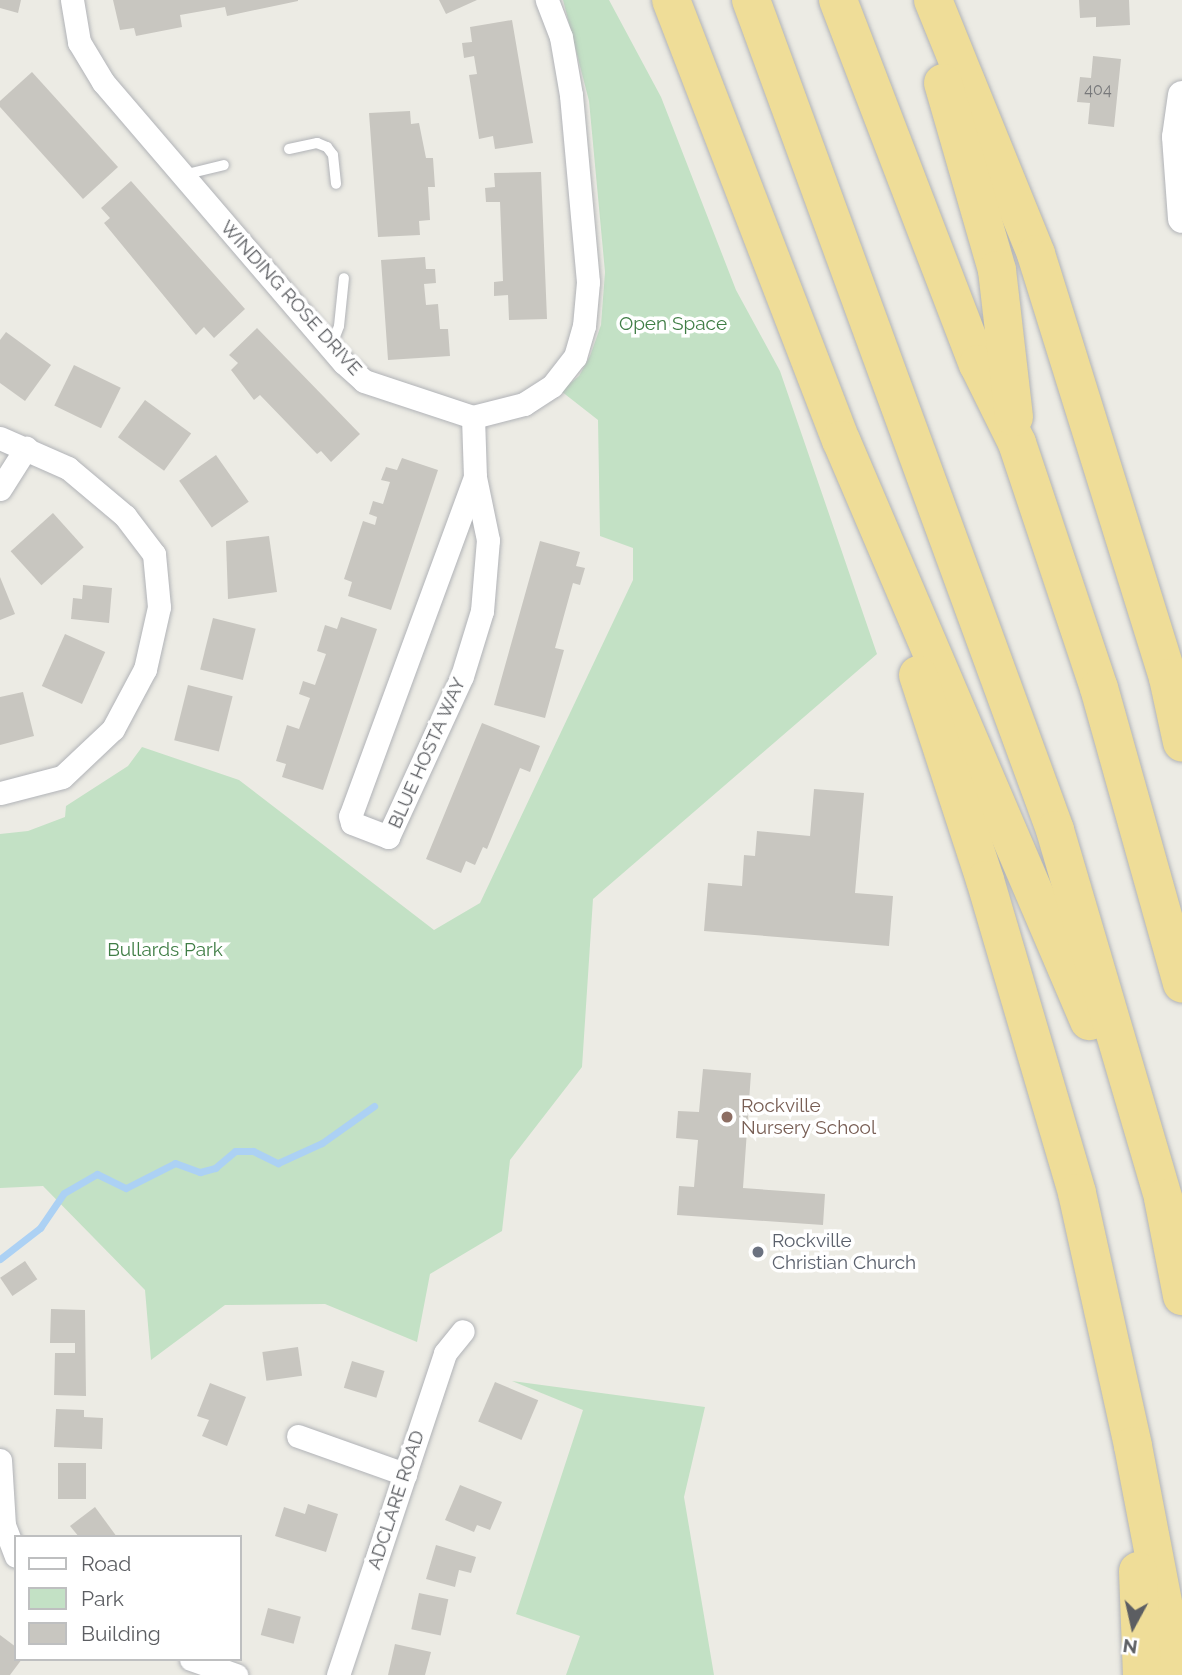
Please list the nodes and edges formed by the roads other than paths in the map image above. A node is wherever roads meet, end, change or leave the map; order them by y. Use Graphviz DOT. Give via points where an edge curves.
graph roads {
  1 [pos="72,0"];
  2 [pos="547,0"];
  3 [pos="671,0"];
  4 [pos="751,0"];
  5 [pos="838,0"];
  6 [pos="919,0"];
  7 [pos="933,0"];
  8 [pos="1182,95"];
  9 [pos="289,149"];
  10 [pos="224,165"];
  11 [pos="183,175"];
  12 [pos="336,184"];
  13 [pos="1182,219"];
  14 [pos="344,278"];
  15 [pos="331,347"];
  16 [pos="473,417"];
  17 [pos="0,438"];
  18 [pos="841,440"];
  19 [pos="1017,443"];
  20 [pos="26,448"];
  21 [pos="475,477"];
  22 [pos="0,489"];
  23 [pos="1182,742"];
  24 [pos="0,793"];
  25 [pos="1182,984"];
  26 [pos="1163,1198"];
  27 [pos="1182,1296"];
  28 [pos="463,1331"];
  29 [pos="298,1436"];
  30 [pos="1133,1446"];
  31 [pos="0,1460"];
  32 [pos="405,1474"];
  33 [pos="14,1551"];
  34 [pos="197,1661"];
  35 [pos="236,1675"];
  36 [pos="338,1675"];
  37 [pos="1142,1675"];
  38 [pos="1177,1675"];
  1 -- 11 [label="street, WINDING ROSE DRIVE" via="79,42 103,82"];
  2 -- 16 [label="street" via="561,37 571,95 588,282 584,326 575,357 552,386 524,404"];
  3 -- 18 [label="highway"];
  4 -- 26 [label="highway" via="1055,830"];
  5 -- 19 [label="highway" via="978,364"];
  6 -- 19 [label="highway" via="997,270"];
  7 -- 23 [label="highway" via="1036,254 1168,678"];
  8 -- 13 [label="street" via="1175,137"];
  9 -- 12 [label="lane" via="317,143 327,147 333,155"];
  10 -- 11 [label="lane"];
  11 -- 15 [label="street, WINDING ROSE DRIVE"];
  14 -- 15 [label="lane" via="340,326"];
  15 -- 16 [label="street, WINDING ROSE DRIVE" via="364,381"];
  16 -- 21 [label="street, BLUE HOSTA WAY"];
  17 -- 20 [label="street"];
  18 -- 26 [label="highway"];
  18 -- 30 [label="highway" via="985,880 1077,1193"];
  19 -- 25 [label="highway" via="1099,688"];
  20 -- 22 [label="street"];
  20 -- 24 [label="street" via="68,468 125,516 154,554 159,607 145,669 113,729 62,777"];
  21 -- 21 [label="street, BLUE HOSTA WAY" via="353,802 352,823 388,837 462,676 482,611 488,540"];
  26 -- 27 [label="highway"];
  28 -- 32 [label="street, ADCLARE ROAD" via="445,1353"];
  29 -- 32 [label="street"];
  30 -- 37 [label="highway"];
  30 -- 38 [label="highway"];
  31 -- 33 [label="street" via="4,1525"];
  32 -- 36 [label="street, ADCLARE ROAD"];
  34 -- 35 [label="street"];
}
